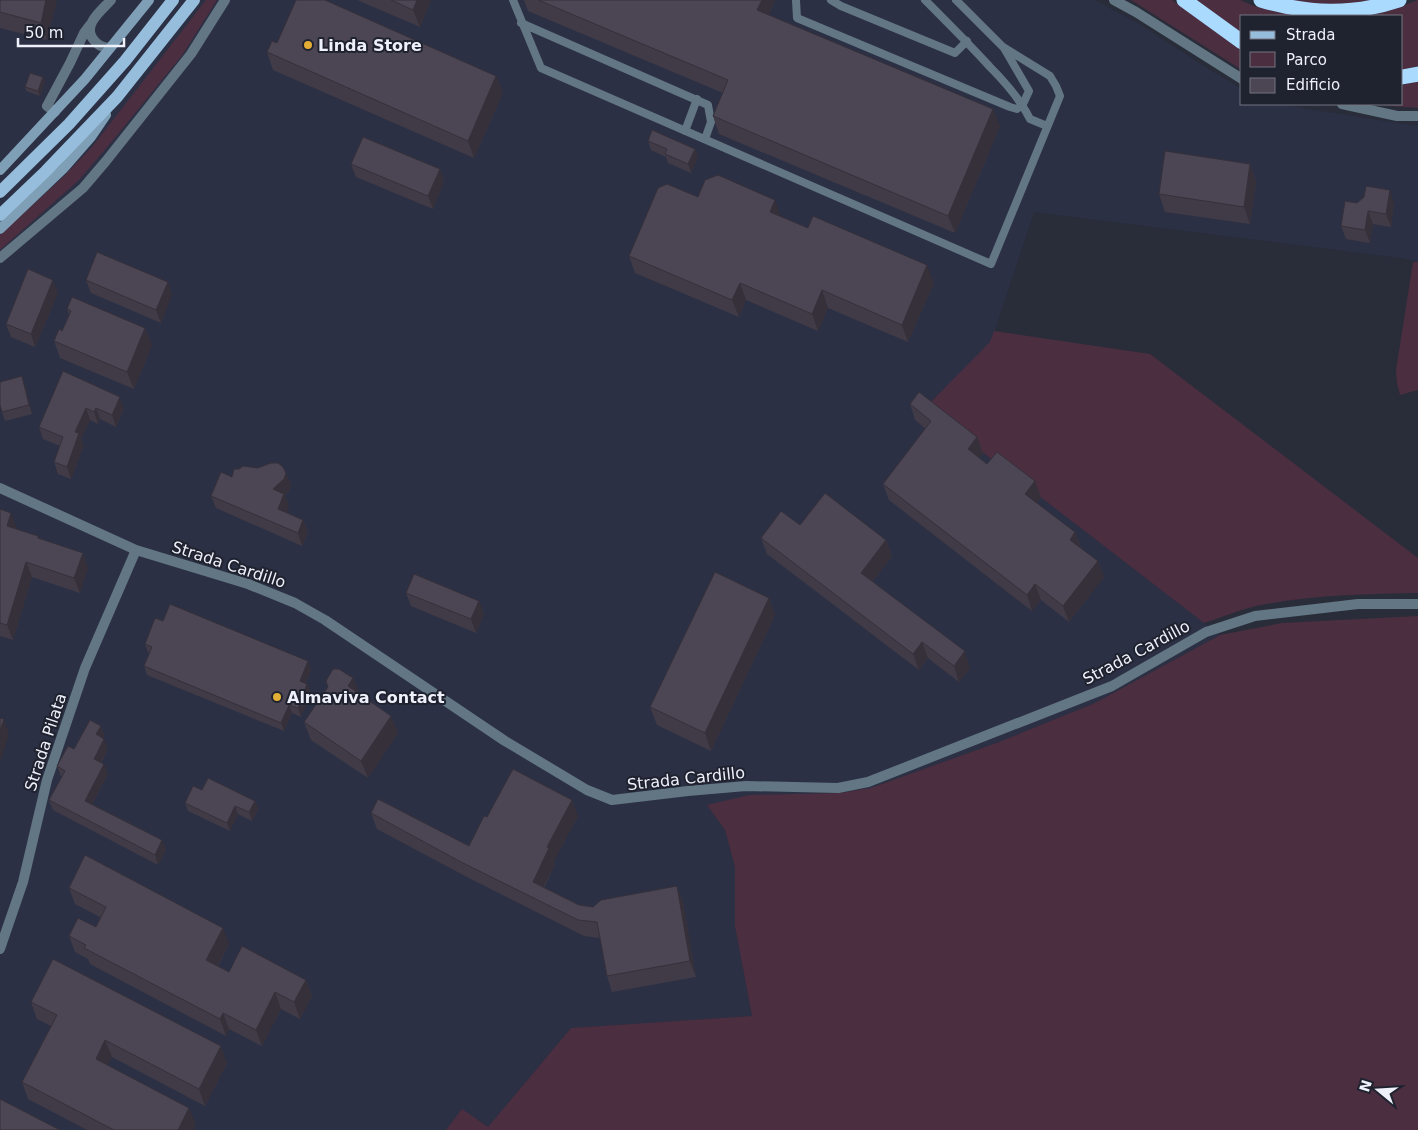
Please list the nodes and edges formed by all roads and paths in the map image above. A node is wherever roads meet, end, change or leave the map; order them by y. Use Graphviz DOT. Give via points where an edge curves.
graph roads {
  1 [pos="100,0"];
  2 [pos="111,0"];
  3 [pos="149,0"];
  4 [pos="173,0"];
  5 [pos="194,0"];
  6 [pos="225,0"];
  7 [pos="512,0"];
  8 [pos="796,0"];
  9 [pos="831,0"];
  10 [pos="925,0"];
  11 [pos="956,0"];
  12 [pos="1114,0"];
  13 [pos="1184,0"];
  14 [pos="1261,0"];
  15 [pos="1400,0"];
  16 [pos="842,3"];
  17 [pos="93,20"];
  18 [pos="521,23"];
  19 [pos="967,41"];
  20 [pos="1240,41"];
  21 [pos="1003,47"];
  22 [pos="110,48"];
  23 [pos="1418,74"];
  24 [pos="1403,77"];
  25 [pos="1240,78"];
  26 [pos="117,97"];
  27 [pos="697,99"];
  28 [pos="1023,104"];
  29 [pos="1347,105"];
  30 [pos="55,112"];
  31 [pos="1418,116"];
  32 [pos="1047,126"];
  33 [pos="685,131"];
  34 [pos="705,139"];
  35 [pos="0,170"];
  36 [pos="0,192"];
  37 [pos="0,215"];
  38 [pos="0,230"];
  39 [pos="0,258"];
  40 [pos="0,480"];
  41 [pos="0,488"];
  42 [pos="22,498"];
  43 [pos="136,550"];
  44 [pos="1418,604"];
  45 [pos="0,949"];
  1 -- 17 [label="street"];
  2 -- 17 [label="street"];
  3 -- 22 [label="street"];
  4 -- 36 [label="main road" via="69,124"];
  5 -- 26 [label="main road"];
  6 -- 39 [label="street" via="191,54 83,188"];
  7 -- 18 [label="lane"];
  8 -- 28 [label="lane" via="797,18 1010,108 1017,109"];
  9 -- 16 [label="lane"];
  10 -- 19 [label="lane"];
  11 -- 21 [label="lane"];
  12 -- 25 [label="street"];
  13 -- 20 [label="highway"];
  14 -- 15 [label="highway" via="1289,8 1334,12 1360,10"];
  16 -- 19 [label="lane" via="955,53"];
  17 -- 22 [label="street" via="90,35 96,44"];
  17 -- 30 [label="street" via="47,106"];
  18 -- 27 [label="lane"];
  18 -- 33 [label="lane" via="541,68"];
  19 -- 28 [label="lane"];
  21 -- 28 [label="lane" via="1029,92"];
  21 -- 32 [label="lane" via="1050,76 1056,86 1060,96"];
  22 -- 30 [label="street"];
  23 -- 24 [label="highway"];
  26 -- 37 [label="main road"];
  26 -- 38 [label="street" via="91,137 63,169"];
  27 -- 33 [label="lane"];
  27 -- 34 [label="lane" via="708,105 711,122"];
  28 -- 32 [label="lane" via="1030,119"];
  29 -- 31 [label="street" via="1397,116"];
  30 -- 35 [label="street"];
  32 -- 34 [label="lane" via="991,264"];
  33 -- 34 [label="lane"];
  40 -- 42 [label="street"];
  41 -- 42 [label="street, Strada Cardillo"];
  42 -- 43 [label="street, Strada Cardillo"];
  43 -- 44 [label="street, Strada Cardillo" via="248,584 295,603 505,741 587,790 612,800 746,786 838,788 868,782 1112,686 1206,632 1255,616 1358,604"];
  43 -- 45 [label="street, Strada Pilata" via="85,668 46,780 23,882"];
}
